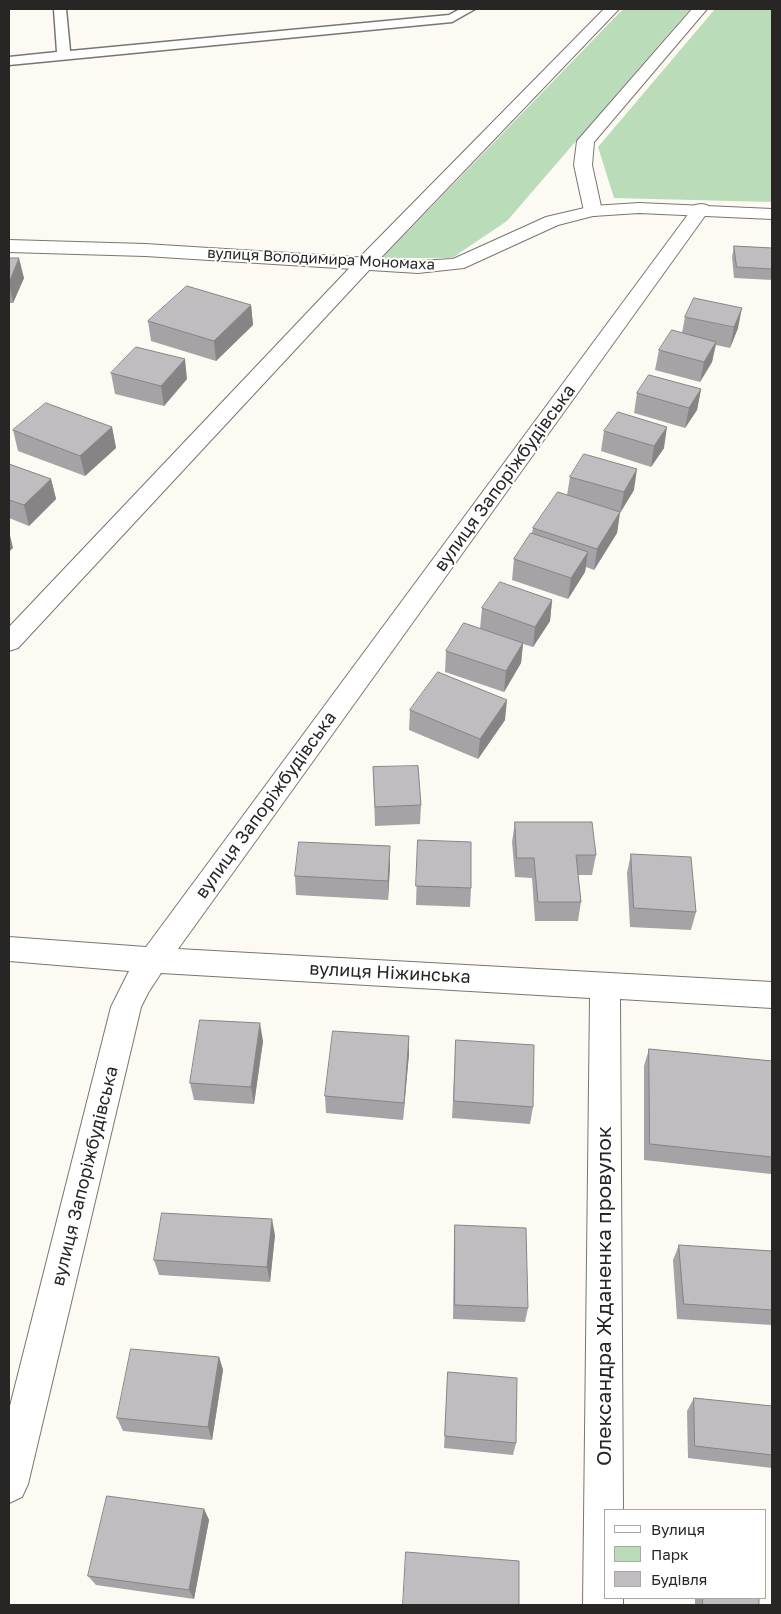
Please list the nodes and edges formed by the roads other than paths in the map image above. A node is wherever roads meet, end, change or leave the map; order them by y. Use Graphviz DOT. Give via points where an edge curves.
graph roads {
  1 [pos="60,9"];
  2 [pos="469,9"];
  3 [pos="612,9"];
  4 [pos="700,9"];
  5 [pos="64,56"];
  6 [pos="9,61"];
  7 [pos="701,209"];
  8 [pos="593,211"];
  9 [pos="772,214"];
  10 [pos="9,246"];
  11 [pos="365,264"];
  12 [pos="9,642"];
  13 [pos="9,949"];
  14 [pos="153,960"];
  15 [pos="604,986"];
  16 [pos="772,995"];
  17 [pos="9,1484"];
  18 [pos="603,1605"];
  1 -- 5 [label="lane"];
  2 -- 5 [label="lane" via="452,18"];
  3 -- 11 [label="street"];
  4 -- 8 [label="street" via="586,141 583,166"];
  5 -- 6 [label="lane"];
  7 -- 8 [label="street, вулиця Володимира Мономаха"];
  7 -- 9 [label="street, вулиця Володимира Мономаха"];
  7 -- 14 [label="street, вулиця Запоріжбудівська"];
  8 -- 11 [label="street, вулиця Володимира Мономаха" via="552,221 457,264 418,267"];
  10 -- 11 [label="street, вулиця Володимира Мономаха" via="145,250"];
  11 -- 12 [label="street"];
  13 -- 14 [label="street, вулиця Ніжинська"];
  14 -- 15 [label="street, вулиця Ніжинська"];
  14 -- 17 [label="street, вулиця Запоріжбудівська" via="136,985 126,1008"];
  15 -- 16 [label="street, вулиця Ніжинська"];
  15 -- 18 [label="street, Олександра Жданенка провулок"];
}
